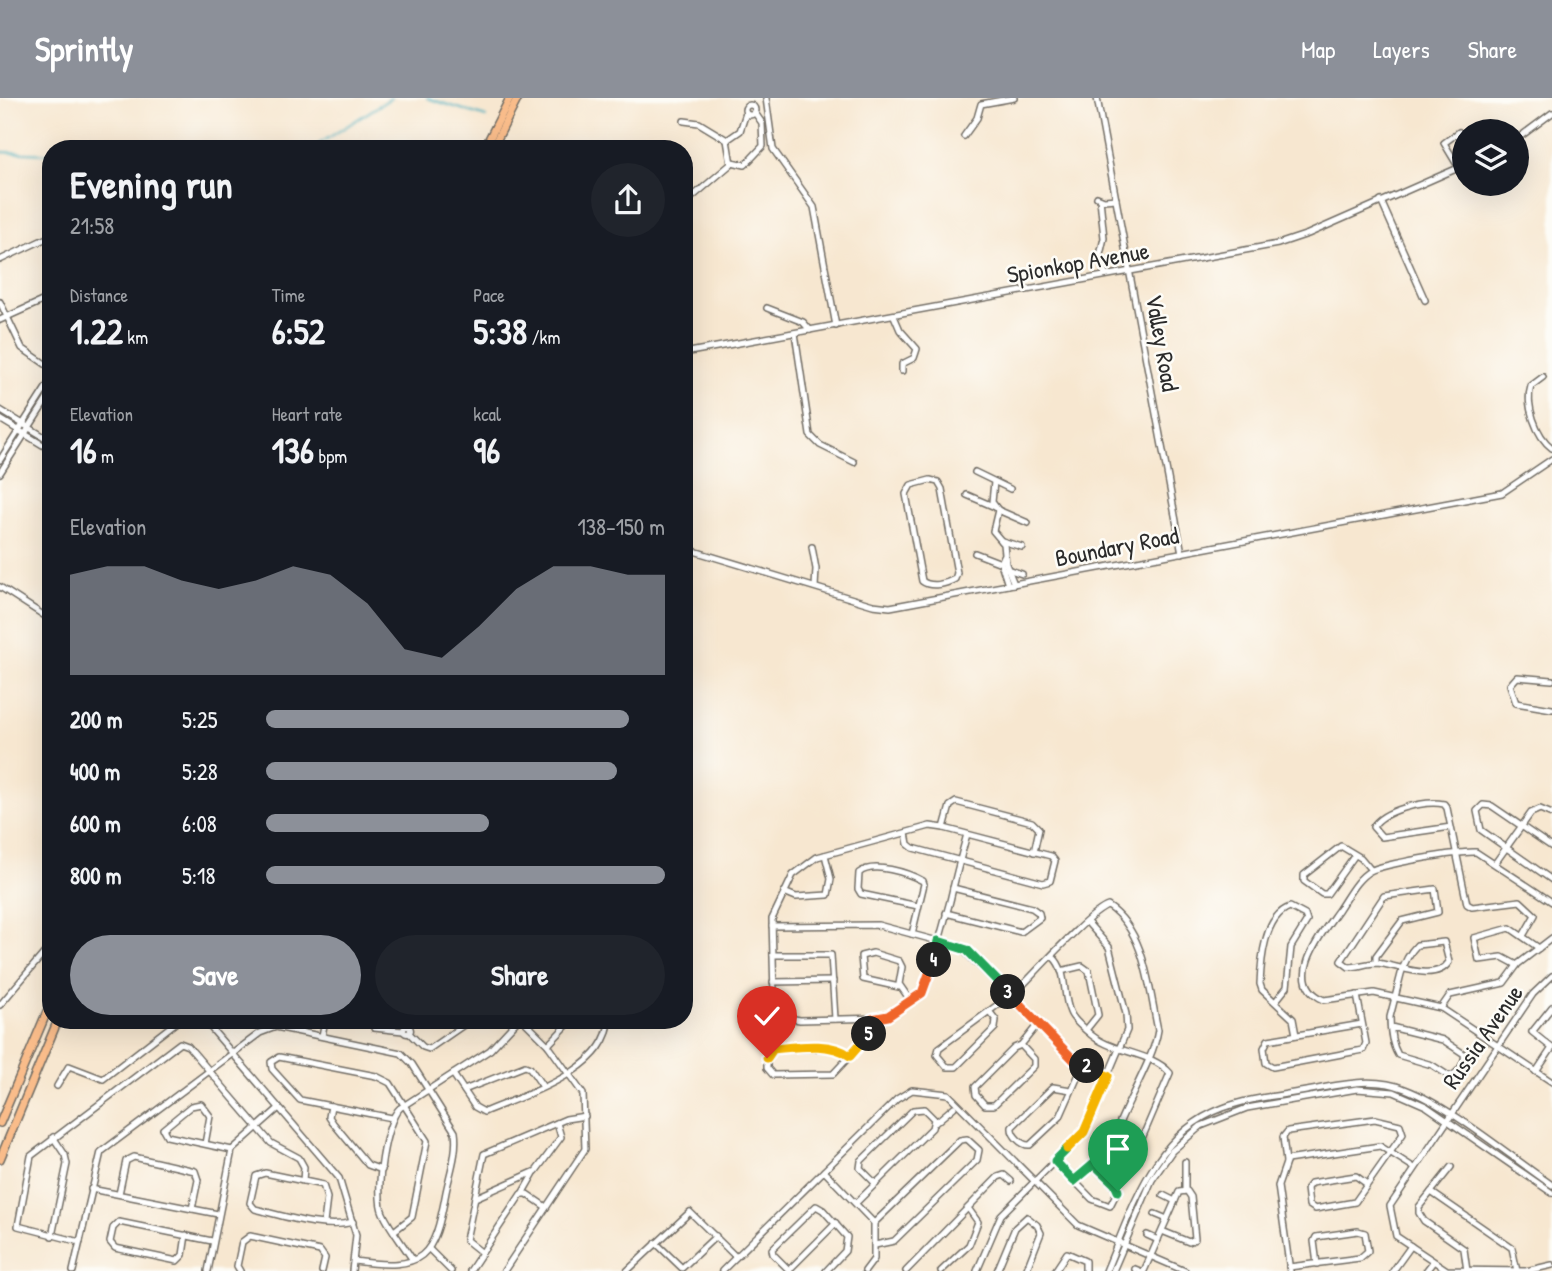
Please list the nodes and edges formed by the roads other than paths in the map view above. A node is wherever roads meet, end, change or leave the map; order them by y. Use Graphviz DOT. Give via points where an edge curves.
graph roads {
  1 [pos="510,98"];
  2 [pos="518,98"];
  3 [pos="766,98"];
  4 [pos="1014,98"];
  5 [pos="1097,98"];
  6 [pos="767,105"];
  7 [pos="755,110"];
  8 [pos="1552,113"];
  9 [pos="684,121"];
  10 [pos="503,123"];
  11 [pos="1529,130"];
  12 [pos="498,132"];
  13 [pos="964,136"];
  14 [pos="1452,137"];
  15 [pos="491,140"];
  16 [pos="495,140"];
  17 [pos="727,140"];
  18 [pos="1452,153"];
  19 [pos="732,162"];
  20 [pos="1452,170"];
  21 [pos="693,196"];
  22 [pos="1116,199"];
  23 [pos="1381,201"];
  24 [pos="42,240"];
  25 [pos="0,260"];
  26 [pos="1130,270"];
  27 [pos="1105,275"];
  28 [pos="1425,300"];
  29 [pos="0,302"];
  30 [pos="42,302"];
  31 [pos="767,308"];
  32 [pos="894,316"];
  33 [pos="7,317"];
  34 [pos="0,320"];
  35 [pos="836,326"];
  36 [pos="810,330"];
  37 [pos="794,333"];
  38 [pos="693,351"];
  39 [pos="42,362"];
  40 [pos="902,371"];
  41 [pos="1543,377"];
  42 [pos="42,396"];
  43 [pos="42,406"];
  44 [pos="0,410"];
  45 [pos="34,418"];
  46 [pos="0,419"];
  47 [pos="23,430"];
  48 [pos="39,434"];
  49 [pos="42,436"];
  50 [pos="42,445"];
  51 [pos="1552,448"];
  52 [pos="1552,459"];
  53 [pos="0,460"];
  54 [pos="854,462"];
  55 [pos="975,472"];
  56 [pos="0,473"];
  57 [pos="994,482"];
  58 [pos="1010,489"];
  59 [pos="967,495"];
  60 [pos="996,509"];
  61 [pos="1028,523"];
  62 [pos="1002,541"];
  63 [pos="812,547"];
  64 [pos="1021,547"];
  65 [pos="693,551"];
  66 [pos="975,553"];
  67 [pos="1182,553"];
  68 [pos="1004,567"];
  69 [pos="1022,574"];
  70 [pos="940,584"];
  71 [pos="1011,584"];
  72 [pos="0,587"];
  73 [pos="815,587"];
  74 [pos="943,597"];
  75 [pos="42,614"];
  76 [pos="1552,680"];
  77 [pos="1552,709"];
  78 [pos="1552,814"];
  79 [pos="1522,826"];
  80 [pos="1451,827"];
  81 [pos="944,828"];
  82 [pos="906,833"];
  83 [pos="967,834"];
  84 [pos="1504,847"];
  85 [pos="1552,847"];
  86 [pos="1034,852"];
  87 [pos="1456,854"];
  88 [pos="825,855"];
  89 [pos="1355,855"];
  90 [pos="960,860"];
  91 [pos="1496,862"];
  92 [pos="1371,870"];
  93 [pos="1552,880"];
  94 [pos="953,888"];
  95 [pos="784,892"];
  96 [pos="1552,902"];
  97 [pos="918,906"];
  98 [pos="946,913"];
  99 [pos="1087,922"];
  100 [pos="772,926"];
  101 [pos="912,934"];
  102 [pos="1523,936"];
  103 [pos="1552,938"];
  104 [pos="938,941"];
  105 [pos="1539,948"];
  106 [pos="773,955"];
  107 [pos="42,956"];
  108 [pos="1053,957"];
  109 [pos="1376,963"];
  110 [pos="1517,965"];
  111 [pos="1402,970"];
  112 [pos="1062,971"];
  113 [pos="1552,976"];
  114 [pos="833,981"];
  115 [pos="773,982"];
  116 [pos="900,987"];
  117 [pos="1357,995"];
  118 [pos="1012,996"];
  119 [pos="1395,998"];
  120 [pos="910,1000"];
  121 [pos="1275,1002"];
  122 [pos="0,1005"];
  123 [pos="1552,1007"];
  124 [pos="1441,1008"];
  125 [pos="989,1011"];
  126 [pos="835,1019"];
  127 [pos="872,1019"];
  128 [pos="42,1023"];
  129 [pos="1039,1023"];
  130 [pos="1362,1024"];
  131 [pos="1391,1027"];
  132 [pos="54,1029"];
  133 [pos="167,1029"];
  134 [pos="212,1029"];
  135 [pos="268,1029"];
  136 [pos="276,1029"];
  137 [pos="323,1029"];
  138 [pos="390,1029"];
  139 [pos="458,1029"];
  140 [pos="512,1029"];
  141 [pos="531,1029"];
  142 [pos="563,1029"];
  143 [pos="608,1029"];
  144 [pos="407,1030"];
  145 [pos="1086,1030"];
  146 [pos="1296,1035"];
  147 [pos="322,1036"];
  148 [pos="548,1045"];
  149 [pos="1021,1045"];
  150 [pos="1498,1045"];
  151 [pos="1552,1048"];
  152 [pos="1120,1049"];
  153 [pos="232,1053"];
  154 [pos="850,1056"];
  155 [pos="1146,1060"];
  156 [pos="1083,1065"];
  157 [pos="209,1071"];
  158 [pos="1536,1072"];
  159 [pos="453,1074"];
  160 [pos="570,1074"];
  161 [pos="1108,1076"];
  162 [pos="1552,1082"];
  163 [pos="57,1086"];
  164 [pos="543,1087"];
  165 [pos="428,1089"];
  166 [pos="464,1090"];
  167 [pos="1071,1090"];
  168 [pos="331,1106"];
  169 [pos="405,1106"];
  170 [pos="954,1107"];
  171 [pos="279,1108"];
  172 [pos="585,1116"];
  173 [pos="1448,1117"];
  174 [pos="392,1118"];
  175 [pos="0,1123"];
  176 [pos="557,1123"];
  177 [pos="935,1123"];
  178 [pos="257,1126"];
  179 [pos="53,1138"];
  180 [pos="205,1144"];
  181 [pos="232,1150"];
  182 [pos="1391,1152"];
  183 [pos="0,1159"];
  184 [pos="1055,1161"];
  185 [pos="1185,1162"];
  186 [pos="1286,1162"];
  187 [pos="1413,1167"];
  188 [pos="1451,1167"];
  189 [pos="382,1170"];
  190 [pos="824,1171"];
  191 [pos="534,1172"];
  192 [pos="303,1181"];
  193 [pos="1012,1181"];
  194 [pos="1074,1181"];
  195 [pos="1034,1182"];
  196 [pos="876,1184"];
  197 [pos="1367,1184"];
  198 [pos="1552,1185"];
  199 [pos="91,1189"];
  200 [pos="1185,1190"];
  201 [pos="1431,1192"];
  202 [pos="1552,1193"];
  203 [pos="119,1194"];
  204 [pos="522,1194"];
  205 [pos="1163,1195"];
  206 [pos="475,1198"];
  207 [pos="1175,1201"];
  208 [pos="856,1203"];
  209 [pos="546,1207"];
  210 [pos="968,1208"];
  211 [pos="192,1209"];
  212 [pos="218,1214"];
  213 [pos="1155,1214"];
  214 [pos="1167,1219"];
  215 [pos="353,1222"];
  216 [pos="324,1223"];
  217 [pos="836,1223"];
  218 [pos="874,1223"];
  219 [pos="394,1231"];
  220 [pos="1162,1231"];
  221 [pos="186,1235"];
  222 [pos="1147,1235"];
  223 [pos="52,1236"];
  224 [pos="716,1237"];
  225 [pos="1158,1240"];
  226 [pos="80,1241"];
  227 [pos="212,1241"];
  228 [pos="656,1243"];
  229 [pos="1121,1243"];
  230 [pos="875,1245"];
  231 [pos="1411,1246"];
  232 [pos="430,1250"];
  233 [pos="481,1252"];
  234 [pos="1151,1256"];
  235 [pos="736,1257"];
  236 [pos="412,1259"];
  237 [pos="354,1261"];
  238 [pos="1433,1262"];
  239 [pos="1317,1264"];
  240 [pos="1552,1265"];
  241 [pos="1289,1269"];
  242 [pos="789,1270"];
  243 [pos="1140,1270"];
  244 [pos="1467,1270"];
  245 [pos="73,1271"];
  246 [pos="208,1271"];
  247 [pos="240,1271"];
  248 [pos="322,1271"];
  249 [pos="352,1271"];
  250 [pos="451,1271"];
  251 [pos="470,1271"];
  252 [pos="504,1271"];
  253 [pos="627,1271"];
  254 [pos="722,1271"];
  255 [pos="825,1271"];
  256 [pos="866,1271"];
  257 [pos="906,1271"];
  258 [pos="941,1271"];
  259 [pos="977,1271"];
  260 [pos="997,1271"];
  261 [pos="1026,1271"];
  262 [pos="1055,1271"];
  263 [pos="1085,1271"];
  264 [pos="1106,1271"];
  265 [pos="1113,1271"];
  266 [pos="1185,1271"];
  267 [pos="1393,1271"];
  268 [pos="1426,1271"];
  269 [pos="1517,1271"];
  1 -- 10 [label="main road"];
  2 -- 10 [label="main road"];
  3 -- 6 [label="street"];
  4 -- 13 [label="street" via="981,104"];
  5 -- 22 [label="street, Valley Road"];
  6 -- 7 [label="street"];
  6 -- 35 [label="street" via="773,149 814,207"];
  7 -- 17 [label="street" via="748,106 740,131"];
  7 -- 19 [label="street" via="762,123 763,146 745,165"];
  8 -- 11 [label="street"];
  9 -- 17 [label="street" via="699,123"];
  10 -- 12 [label="main road"];
  12 -- 15 [label="main road"];
  12 -- 16 [label="main road"];
  14 -- 18 [label="street" via="1444,143"];
  17 -- 19 [label="street"];
  19 -- 21 [label="street"];
  20 -- 23 [label="street, Spionkop Avenue"];
  22 -- 26 [label="street, Valley Road"];
  22 -- 27 [label="street" via="1099,198 1104,238 1100,258"];
  23 -- 26 [label="street, Spionkop Avenue" via="1283,243"];
  23 -- 28 [label="street"];
  24 -- 25 [label="street"];
  26 -- 27 [label="street, Spionkop Avenue"];
  26 -- 67 [label="street, Valley Road"];
  27 -- 32 [label="street, Spionkop Avenue"];
  29 -- 33 [label="street"];
  30 -- 33 [label="street"];
  31 -- 36 [label="street" via="803,322"];
  32 -- 35 [label="street, Spionkop Avenue"];
  32 -- 40 [label="street" via="917,349 913,359 902,363"];
  33 -- 34 [label="street"];
  33 -- 39 [label="street" via="22,348"];
  35 -- 36 [label="street, Spionkop Avenue"];
  36 -- 37 [label="street, Spionkop Avenue"];
  37 -- 38 [label="street, Spionkop Avenue"];
  37 -- 54 [label="street" via="810,435 820,446"];
  41 -- 51 [label="street" via="1531,386 1527,402"];
  42 -- 47 [label="street"];
  43 -- 45 [label="street"];
  44 -- 47 [label="street"];
  45 -- 47 [label="street"];
  45 -- 48 [label="street"];
  46 -- 47 [label="street"];
  47 -- 48 [label="street"];
  47 -- 50 [label="street"];
  47 -- 53 [label="street"];
  47 -- 56 [label="street"];
  48 -- 49 [label="street"];
  52 -- 67 [label="street, Boundary Road" via="1502,493"];
  55 -- 57 [label="street"];
  57 -- 58 [label="street"];
  57 -- 60 [label="street"];
  59 -- 60 [label="street"];
  60 -- 61 [label="street"];
  60 -- 62 [label="street" via="993,531"];
  62 -- 64 [label="street"];
  62 -- 68 [label="street"];
  63 -- 73 [label="street"];
  65 -- 73 [label="street, Boundary Road"];
  66 -- 68 [label="street"];
  67 -- 71 [label="street, Boundary Road"];
  68 -- 69 [label="street"];
  68 -- 71 [label="street"];
  70 -- 70 [label="street" via="957,576 942,489 934,481 920,480 908,487 906,494 922,579 926,584"];
  70 -- 74 [label="street"];
  71 -- 74 [label="street, Boundary Road"];
  72 -- 75 [label="street"];
  73 -- 74 [label="street, Boundary Road" via="884,608"];
  76 -- 77 [label="street" via="1514,678 1510,685 1517,703"];
  78 -- 79 [label="street" via="1537,809"];
  79 -- 84 [label="street"];
  79 -- 84 [label="street" via="1492,806 1478,809 1479,828"];
  79 -- 85 [label="street"];
  80 -- 80 [label="street" via="1447,807 1437,802 1397,811 1373,827 1377,835 1385,837"];
  80 -- 87 [label="street"];
  81 -- 82 [label="street" via="933,825"];
  81 -- 83 [label="street"];
  81 -- 86 [label="street" via="950,806 956,802 1032,822 1039,829"];
  82 -- 88 [label="street"];
  82 -- 90 [label="street" via="912,848"];
  83 -- 86 [label="street"];
  83 -- 90 [label="street"];
  84 -- 91 [label="street"];
  84 -- 93 [label="street"];
  86 -- 90 [label="street" via="1054,858 1051,880 1045,883"];
  87 -- 91 [label="street" via="1476,852"];
  87 -- 92 [label="street"];
  87 -- 102 [label="street" via="1469,906 1516,900 1534,911 1534,920"];
  88 -- 95 [label="street" via="794,874"];
  88 -- 95 [label="street" via="831,879 828,895 796,897"];
  89 -- 89 [label="street" via="1346,847 1337,848 1304,875 1304,881 1327,894"];
  89 -- 92 [label="street"];
  90 -- 94 [label="street"];
  91 -- 96 [label="street"];
  92 -- 117 [label="street" via="1315,943 1306,971 1309,988 1321,998"];
  94 -- 98 [label="street"];
  94 -- 98 [label="street" via="1032,908 1040,918 1021,932"];
  95 -- 100 [label="street"];
  97 -- 97 [label="street" via="861,894 859,873 880,868 920,879 924,884"];
  97 -- 101 [label="street"];
  98 -- 104 [label="street"];
  99 -- 108 [label="street"];
  99 -- 152 [label="street" via="1107,944 1114,967 1128,1025"];
  99 -- 155 [label="street" via="1108,906 1136,942 1158,1030"];
  100 -- 101 [label="street" via="873,925"];
  100 -- 106 [label="street"];
  101 -- 104 [label="street"];
  102 -- 105 [label="street"];
  102 -- 110 [label="street" via="1510,928 1473,939 1479,960 1502,957"];
  103 -- 105 [label="street"];
  104 -- 118 [label="street" via="967,950"];
  104 -- 120 [label="street" via="926,987"];
  105 -- 110 [label="street"];
  106 -- 114 [label="street" via="830,954"];
  106 -- 115 [label="street"];
  107 -- 122 [label="street"];
  108 -- 112 [label="street"];
  108 -- 118 [label="street"];
  109 -- 109 [label="street" via="1349,967 1341,960 1379,901 1387,895 1435,889 1438,912 1402,921 1376,956"];
  109 -- 111 [label="street"];
  110 -- 124 [label="street" via="1504,983 1450,995"];
  111 -- 111 [label="street" via="1417,945 1446,944 1449,962 1445,967"];
  111 -- 119 [label="street"];
  112 -- 145 [label="street" via="1070,1013"];
  112 -- 145 [label="street" via="1082,966 1089,971 1098,1015"];
  113 -- 150 [label="street, Russia Avenue" via="1536,990"];
  114 -- 115 [label="street"];
  114 -- 126 [label="street"];
  115 -- 126 [label="street" via="776,1000 789,1018"];
  116 -- 116 [label="street" via="898,960 873,953 861,956 863,979"];
  116 -- 120 [label="street"];
  117 -- 119 [label="street"];
  117 -- 130 [label="street"];
  118 -- 125 [label="street"];
  118 -- 129 [label="street"];
  119 -- 124 [label="street"];
  119 -- 131 [label="street"];
  120 -- 127 [label="street" via="886,1017"];
  121 -- 121 [label="street" via="1260,984 1264,942 1290,907 1307,921 1291,947 1287,987"];
  121 -- 146 [label="street" via="1293,1019"];
  123 -- 151 [label="street" via="1532,1032"];
  124 -- 150 [label="street"];
  125 -- 125 [label="street" via="997,1022 995,1028 956,1067 947,1067 938,1050"];
  126 -- 127 [label="street"];
  127 -- 154 [label="street" via="871,1032"];
  128 -- 175 [label="main road"];
  129 -- 149 [label="street"];
  129 -- 156 [label="street"];
  130 -- 146 [label="street"];
  130 -- 146 [label="street" via="1366,1046 1362,1051 1268,1065 1266,1042"];
  131 -- 131 [label="street" via="1443,1040 1465,1059 1451,1076 1400,1056"];
  132 -- 183 [label="main road"];
  133 -- 163 [label="street" via="103,1079 69,1066"];
  134 -- 153 [label="street"];
  135 -- 153 [label="street"];
  136 -- 147 [label="street"];
  137 -- 147 [label="street"];
  138 -- 144 [label="street"];
  139 -- 144 [label="street" via="428,1049"];
  140 -- 159 [label="street"];
  141 -- 148 [label="street"];
  142 -- 148 [label="street"];
  143 -- 160 [label="street" via="606,1041"];
  145 -- 152 [label="street"];
  147 -- 165 [label="street" via="401,1053"];
  148 -- 160 [label="street"];
  149 -- 149 [label="street" via="1034,1059 1034,1066 994,1105 985,1105 975,1087"];
  150 -- 158 [label="street"];
  150 -- 173 [label="street, Russia Avenue"];
  151 -- 158 [label="street"];
  152 -- 155 [label="street"];
  152 -- 161 [label="street"];
  153 -- 157 [label="street"];
  153 -- 171 [label="street"];
  154 -- 154 [label="street" via="834,1048 773,1049 767,1054 767,1070 773,1076 834,1074"];
  155 -- 155 [label="street" via="1113,1139 1128,1157 1137,1153 1170,1078 1169,1071"];
  156 -- 161 [label="street"];
  156 -- 167 [label="street"];
  157 -- 178 [label="street"];
  157 -- 179 [label="street" via="188,1046 178,1044"];
  157 -- 199 [label="street" via="104,1149"];
  158 -- 162 [label="street"];
  159 -- 165 [label="street"];
  159 -- 166 [label="street"];
  160 -- 164 [label="street"];
  160 -- 172 [label="street" via="584,1096"];
  161 -- 184 [label="street" via="1084,1132"];
  164 -- 166 [label="street" via="524,1066"];
  164 -- 166 [label="street" via="483,1112"];
  165 -- 169 [label="street"];
  165 -- 232 [label="street" via="453,1126 456,1139 438,1234"];
  167 -- 167 [label="street" via="1053,1087 1012,1127 1013,1133 1025,1145 1032,1144 1059,1118"];
  168 -- 169 [label="street" via="296,1098 271,1068 272,1060 279,1057 382,1077"];
  168 -- 174 [label="street"];
  168 -- 189 [label="street" via="333,1123 368,1165"];
  169 -- 174 [label="street"];
  169 -- 219 [label="street" via="427,1141 412,1217"];
  170 -- 177 [label="street"];
  171 -- 178 [label="street"];
  171 -- 215 [label="street" via="339,1178"];
  172 -- 176 [label="street"];
  172 -- 209 [label="street" via="584,1154"];
  173 -- 187 [label="street, Russia Avenue"];
  173 -- 198 [label="street"];
  173 -- 202 [label="street"];
  173 -- 229 [label="street" via="1410,1097 1371,1088 1228,1112 1196,1129 1167,1157"];
  174 -- 189 [label="street"];
  176 -- 191 [label="street" via="561,1137"];
  176 -- 206 [label="street" via="485,1153"];
  177 -- 196 [label="street"];
  177 -- 196 [label="street" via="925,1110 915,1109 862,1160 860,1168"];
  178 -- 181 [label="street"];
  178 -- 192 [label="street" via="274,1146 299,1158"];
  179 -- 223 [label="street" via="66,1164"];
  179 -- 223 [label="street" via="30,1156 17,1222 21,1230"];
  180 -- 180 [label="street" via="209,1116 198,1103 163,1129 167,1136"];
  180 -- 181 [label="street"];
  181 -- 212 [label="street"];
  182 -- 186 [label="street" via="1382,1146"];
  182 -- 186 [label="street" via="1402,1128 1370,1119 1286,1132"];
  182 -- 187 [label="street"];
  182 -- 197 [label="street"];
  184 -- 194 [label="street"];
  184 -- 195 [label="street"];
  185 -- 200 [label="street"];
  186 -- 241 [label="street" via="1278,1186"];
  187 -- 231 [label="street, Russia Avenue" via="1390,1206 1394,1233"];
  188 -- 201 [label="street"];
  189 -- 219 [label="street" via="378,1198"];
  190 -- 195 [label="street" via="902,1095 912,1090 937,1090 952,1097"];
  190 -- 208 [label="street"];
  190 -- 235 [label="street"];
  191 -- 204 [label="street"];
  191 -- 206 [label="street"];
  192 -- 216 [label="street" via="325,1188"];
  192 -- 216 [label="street" via="259,1173 250,1204 258,1210"];
  193 -- 210 [label="street" via="1000,1176"];
  194 -- 194 [label="street" via="1105,1206 1112,1203 1118,1190 1094,1164"];
  195 -- 229 [label="street" via="1078,1225"];
  195 -- 259 [label="street" via="1001,1215"];
  196 -- 208 [label="street"];
  197 -- 197 [label="street" via="1351,1204 1315,1209 1308,1203 1311,1183 1356,1176"];
  199 -- 203 [label="street"];
  199 -- 226 [label="street"];
  200 -- 207 [label="street"];
  200 -- 220 [label="street" via="1191,1197 1195,1239 1189,1242"];
  201 -- 244 [label="street" via="1418,1210 1420,1216 1464,1249"];
  201 -- 269 [label="street" via="1512,1248"];
  203 -- 211 [label="street"];
  203 -- 211 [label="street" via="127,1160 138,1158 195,1171 198,1180"];
  204 -- 209 [label="street"];
  204 -- 233 [label="street"];
  205 -- 207 [label="street"];
  206 -- 233 [label="street" via="466,1240"];
  207 -- 214 [label="street"];
  208 -- 218 [label="street"];
  209 -- 252 [label="street"];
  210 -- 257 [label="street"];
  210 -- 258 [label="street" via="978,1222 971,1241"];
  211 -- 212 [label="street"];
  212 -- 227 [label="street"];
  213 -- 214 [label="street"];
  214 -- 220 [label="street"];
  215 -- 216 [label="street" via="339,1226"];
  215 -- 237 [label="street" via="357,1241"];
  217 -- 242 [label="street"];
  217 -- 242 [label="street" via="819,1207 810,1210 772,1249"];
  217 -- 255 [label="street" via="846,1235 847,1247"];
  218 -- 230 [label="street"];
  218 -- 230 [label="street" via="960,1140 967,1139 979,1150 977,1160 894,1241"];
  219 -- 236 [label="street"];
  220 -- 225 [label="street"];
  221 -- 221 [label="street" via="119,1222 110,1241 115,1248 177,1261 183,1255"];
  221 -- 227 [label="street"];
  222 -- 225 [label="street"];
  223 -- 226 [label="street"];
  224 -- 228 [label="street" via="690,1212"];
  224 -- 228 [label="street" via="684,1268"];
  224 -- 235 [label="street"];
  225 -- 234 [label="street"];
  226 -- 245 [label="street"];
  227 -- 246 [label="street"];
  228 -- 253 [label="street"];
  229 -- 234 [label="street"];
  229 -- 264 [label="street"];
  229 -- 265 [label="street"];
  230 -- 256 [label="street" via="874,1260"];
  231 -- 238 [label="street, Russia Avenue"];
  231 -- 267 [label="street"];
  232 -- 236 [label="street"];
  232 -- 250 [label="street"];
  233 -- 251 [label="street"];
  234 -- 243 [label="street"];
  234 -- 266 [label="street"];
  235 -- 254 [label="street"];
  236 -- 237 [label="street" via="390,1267"];
  237 -- 249 [label="street"];
  238 -- 244 [label="street" via="1447,1270"];
  238 -- 268 [label="street"];
  239 -- 239 [label="street" via="1365,1256 1365,1233 1316,1237"];
  239 -- 241 [label="street"];
  240 -- 269 [label="street"];
  244 -- 269 [label="street"];
  247 -- 248 [label="street" via="242,1242 250,1236 320,1251 325,1258"];
  260 -- 261 [label="street" via="1015,1228 1027,1217 1041,1233"];
  262 -- 263 [label="street" via="1067,1253 1085,1261"];
}
